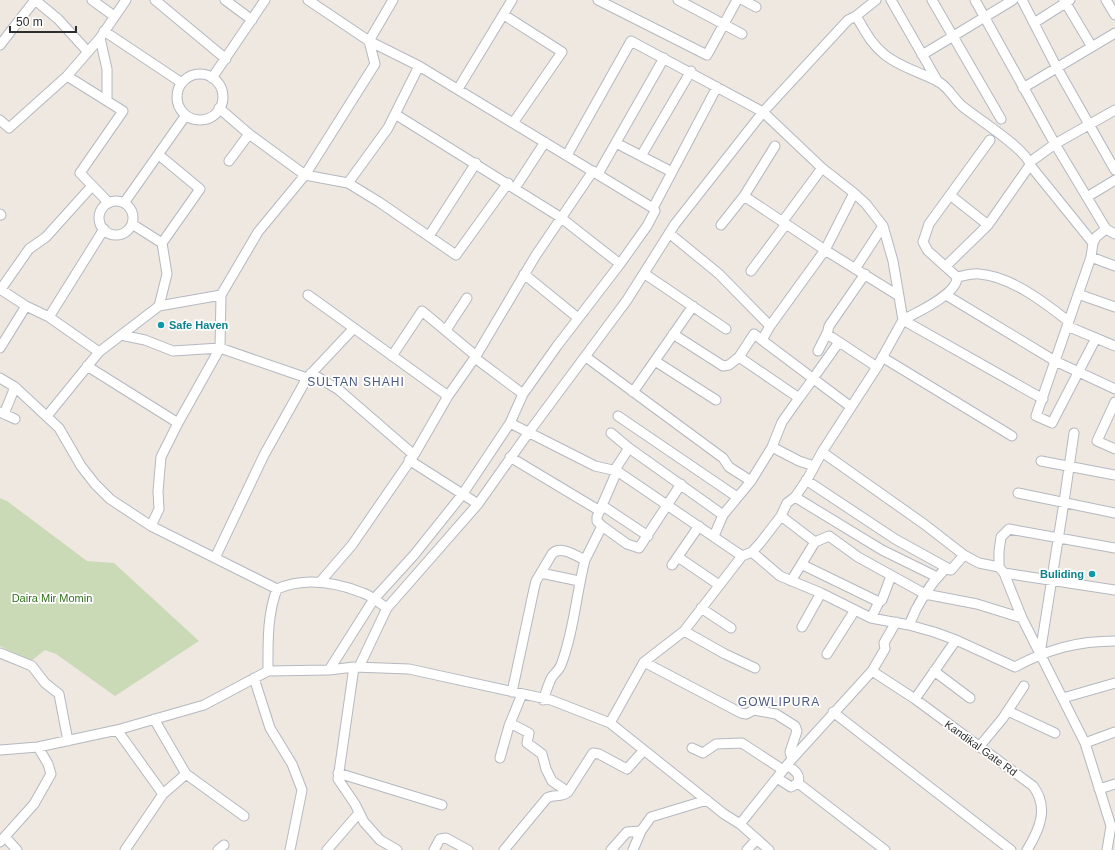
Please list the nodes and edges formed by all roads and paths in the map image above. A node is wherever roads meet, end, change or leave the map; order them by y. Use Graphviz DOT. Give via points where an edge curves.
graph roads {
  1 [pos="35,0"];
  2 [pos="92,0"];
  3 [pos="126,0"];
  4 [pos="155,0"];
  5 [pos="225,0"];
  6 [pos="265,0"];
  7 [pos="308,0"];
  8 [pos="393,0"];
  9 [pos="512,0"];
  10 [pos="600,0"];
  11 [pos="678,0"];
  12 [pos="737,0"];
  13 [pos="743,0"];
  14 [pos="876,0"];
  15 [pos="891,0"];
  16 [pos="932,0"];
  17 [pos="975,0"];
  18 [pos="1013,0"];
  19 [pos="1022,0"];
  20 [pos="1106,0"];
  21 [pos="1067,1"];
  22 [pos="756,7"];
  23 [pos="504,15"];
  24 [pos="1115,15"];
  25 [pos="114,16"];
  26 [pos="856,16"];
  27 [pos="984,17"];
  28 [pos="252,20"];
  29 [pos="1034,23"];
  30 [pos="724,24"];
  31 [pos="1115,33"];
  32 [pos="102,34"];
  33 [pos="742,34"];
  34 [pos="953,36"];
  35 [pos="369,41"];
  36 [pos="0,45"];
  37 [pos="1092,47"];
  38 [pos="88,52"];
  39 [pos="922,55"];
  40 [pos="664,58"];
  41 [pos="226,59"];
  42 [pos="418,66"];
  43 [pos="1057,68"];
  44 [pos="690,71"];
  45 [pos="67,76"];
  46 [pos="212,78"];
  47 [pos="939,82"];
  48 [pos="182,83"];
  49 [pos="717,87"];
  50 [pos="1024,88"];
  51 [pos="458,89"];
  52 [pos="107,100"];
  53 [pos="220,108"];
  54 [pos="1115,110"];
  55 [pos="763,112"];
  56 [pos="395,114"];
  57 [pos="186,115"];
  58 [pos="1001,119"];
  59 [pos="0,120"];
  60 [pos="513,123"];
  61 [pos="1090,125"];
  62 [pos="249,134"];
  63 [pos="990,140"];
  64 [pos="545,142"];
  65 [pos="616,143"];
  66 [pos="1055,144"];
  67 [pos="775,146"];
  68 [pos="158,155"];
  69 [pos="567,155"];
  70 [pos="641,156"];
  71 [pos="229,160"];
  72 [pos="476,163"];
  73 [pos="1030,164"];
  74 [pos="822,168"];
  75 [pos="1115,170"];
  76 [pos="595,172"];
  77 [pos="672,172"];
  78 [pos="306,175"];
  79 [pos="1115,180"];
  80 [pos="348,184"];
  81 [pos="92,186"];
  82 [pos="511,186"];
  83 [pos="854,193"];
  84 [pos="950,195"];
  85 [pos="744,196"];
  86 [pos="1087,198"];
  87 [pos="109,203"];
  88 [pos="124,203"];
  89 [pos="653,208"];
  90 [pos="560,217"];
  91 [pos="785,223"];
  92 [pos="132,224"];
  93 [pos="721,225"];
  94 [pos="884,226"];
  95 [pos="988,226"];
  96 [pos="104,229"];
  97 [pos="1106,229"];
  98 [pos="669,233"];
  99 [pos="1115,234"];
  100 [pos="429,236"];
  101 [pos="162,243"];
  102 [pos="1093,243"];
  103 [pos="824,250"];
  104 [pos="1091,258"];
  105 [pos="620,264"];
  106 [pos="946,266"];
  107 [pos="1115,266"];
  108 [pos="855,269"];
  109 [pos="751,271"];
  110 [pos="524,274"];
  111 [pos="645,274"];
  112 [pos="864,274"];
  113 [pos="957,277"];
  114 [pos="0,289"];
  115 [pos="221,294"];
  116 [pos="1078,294"];
  117 [pos="308,295"];
  118 [pos="946,295"];
  119 [pos="899,296"];
  120 [pos="467,298"];
  121 [pos="26,306"];
  122 [pos="159,306"];
  123 [pos="693,306"];
  124 [pos="1115,307"];
  125 [pos="49,317"];
  126 [pos="578,318"];
  127 [pos="903,320"];
  128 [pos="1068,323"];
  129 [pos="770,326"];
  130 [pos="354,328"];
  131 [pos="726,329"];
  132 [pos="446,330"];
  133 [pos="828,331"];
  134 [pos="673,334"];
  135 [pos="121,335"];
  136 [pos="1096,338"];
  137 [pos="762,340"];
  138 [pos="840,342"];
  139 [pos="1115,346"];
  140 [pos="0,348"];
  141 [pos="220,348"];
  142 [pos="818,351"];
  143 [pos="99,352"];
  144 [pos="392,356"];
  145 [pos="475,357"];
  146 [pos="586,357"];
  147 [pos="739,357"];
  148 [pos="882,357"];
  149 [pos="655,361"];
  150 [pos="1055,362"];
  151 [pos="87,366"];
  152 [pos="876,367"];
  153 [pos="1078,373"];
  154 [pos="309,375"];
  155 [pos="815,376"];
  156 [pos="0,378"];
  157 [pos="15,387"];
  158 [pos="1115,389"];
  159 [pos="633,392"];
  160 [pos="523,394"];
  161 [pos="448,396"];
  162 [pos="799,398"];
  163 [pos="1043,399"];
  164 [pos="716,400"];
  165 [pos="1115,402"];
  166 [pos="851,407"];
  167 [pos="2,413"];
  168 [pos="47,416"];
  169 [pos="618,416"];
  170 [pos="15,419"];
  171 [pos="178,423"];
  172 [pos="510,423"];
  173 [pos="529,432"];
  174 [pos="611,433"];
  175 [pos="1074,433"];
  176 [pos="1012,436"];
  177 [pos="772,446"];
  178 [pos="629,448"];
  179 [pos="1115,450"];
  180 [pos="822,452"];
  181 [pos="411,457"];
  182 [pos="510,457"];
  183 [pos="1041,461"];
  184 [pos="1068,465"];
  185 [pos="814,466"];
  186 [pos="615,471"];
  187 [pos="1115,475"];
  188 [pos="806,480"];
  189 [pos="751,481"];
  190 [pos="681,484"];
  191 [pos="1018,493"];
  192 [pos="462,495"];
  193 [pos="737,497"];
  194 [pos="795,497"];
  195 [pos="1064,502"];
  196 [pos="478,504"];
  197 [pos="668,506"];
  198 [pos="601,508"];
  199 [pos="1115,512"];
  200 [pos="723,515"];
  201 [pos="781,516"];
  202 [pos="151,526"];
  203 [pos="602,526"];
  204 [pos="699,526"];
  205 [pos="648,536"];
  206 [pos="714,536"];
  207 [pos="1058,537"];
  208 [pos="815,542"];
  209 [pos="1115,548"];
  210 [pos="752,552"];
  211 [pos="964,555"];
  212 [pos="742,556"];
  213 [pos="678,557"];
  214 [pos="214,558"];
  215 [pos="585,560"];
  216 [pos="802,564"];
  217 [pos="672,565"];
  218 [pos="951,570"];
  219 [pos="1002,570"];
  220 [pos="541,573"];
  221 [pos="891,576"];
  222 [pos="937,577"];
  223 [pos="321,581"];
  224 [pos="580,581"];
  225 [pos="791,581"];
  226 [pos="1052,581"];
  227 [pos="719,586"];
  228 [pos="277,589"];
  229 [pos="1115,590"];
  230 [pos="821,593"];
  231 [pos="925,594"];
  232 [pos="374,599"];
  233 [pos="879,602"];
  234 [pos="387,608"];
  235 [pos="701,608"];
  236 [pos="855,610"];
  237 [pos="871,618"];
  238 [pos="1022,618"];
  239 [pos="896,622"];
  240 [pos="909,624"];
  241 [pos="802,627"];
  242 [pos="731,628"];
  243 [pos="684,631"];
  244 [pos="956,640"];
  245 [pos="1115,641"];
  246 [pos="0,653"];
  247 [pos="827,654"];
  248 [pos="1040,654"];
  249 [pos="644,662"];
  250 [pos="356,667"];
  251 [pos="755,668"];
  252 [pos="329,670"];
  253 [pos="268,671"];
  254 [pos="872,671"];
  255 [pos="934,671"];
  256 [pos="254,678"];
  257 [pos="1115,683"];
  258 [pos="1024,686"];
  259 [pos="512,692"];
  260 [pos="522,694"];
  261 [pos="970,698"];
  262 [pos="1063,698"];
  263 [pos="915,699"];
  264 [pos="543,700"];
  265 [pos="1008,710"];
  266 [pos="833,712"];
  267 [pos="154,719"];
  268 [pos="610,723"];
  269 [pos="510,724"];
  270 [pos="117,730"];
  271 [pos="1115,732"];
  272 [pos="1056,733"];
  273 [pos="68,741"];
  274 [pos="1084,743"];
  275 [pos="38,747"];
  276 [pos="979,747"];
  277 [pos="692,748"];
  278 [pos="0,750"];
  279 [pos="644,750"];
  280 [pos="500,758"];
  281 [pos="787,765"];
  282 [pos="338,773"];
  283 [pos="186,774"];
  284 [pos="777,778"];
  285 [pos="798,783"];
  286 [pos="1115,784"];
  287 [pos="1099,789"];
  288 [pos="568,792"];
  289 [pos="162,794"];
  290 [pos="707,800"];
  291 [pos="442,805"];
  292 [pos="359,813"];
  293 [pos="244,816"];
  294 [pos="740,824"];
  295 [pos="641,831"];
  296 [pos="757,839"];
  297 [pos="3,840"];
  298 [pos="17,850"];
  299 [pos="125,850"];
  300 [pos="290,850"];
  301 [pos="327,850"];
  302 [pos="397,850"];
  303 [pos="434,850"];
  304 [pos="468,850"];
  305 [pos="504,850"];
  306 [pos="611,850"];
  307 [pos="633,850"];
  308 [pos="747,850"];
  309 [pos="769,850"];
  310 [pos="885,850"];
  311 [pos="1011,850"];
  312 [pos="1027,850"];
  313 [pos="1107,850"];
  1 -- 36 [label="street"];
  1 -- 38 [label="street" via="58,19"];
  2 -- 25 [label="street"];
  3 -- 25 [label="street"];
  4 -- 41 [label="street"];
  5 -- 28 [label="street"];
  6 -- 28 [label="street"];
  7 -- 35 [label="street"];
  8 -- 35 [label="street"];
  9 -- 23 [label="street"];
  10 -- 30 [label="street" via="707,55"];
  11 -- 30 [label="street"];
  12 -- 30 [label="street"];
  13 -- 22 [label="street"];
  14 -- 26 [label="street"];
  15 -- 39 [label="street"];
  16 -- 34 [label="street"];
  17 -- 27 [label="street"];
  18 -- 27 [label="street"];
  19 -- 29 [label="street"];
  20 -- 24 [label="street"];
  21 -- 29 [label="street"];
  21 -- 37 [label="street"];
  23 -- 51 [label="street"];
  23 -- 60 [label="street" via="562,52"];
  25 -- 32 [label="street"];
  26 -- 47 [label="street" via="871,43 886,56"];
  26 -- 55 [label="street" via="848,20"];
  27 -- 34 [label="street"];
  27 -- 50 [label="street"];
  28 -- 41 [label="street"];
  29 -- 43 [label="street"];
  30 -- 33 [label="street"];
  31 -- 37 [label="street"];
  32 -- 38 [label="street"];
  32 -- 48 [label="street"];
  32 -- 52 [label="street" via="107,69"];
  34 -- 39 [label="street"];
  34 -- 58 [label="street"];
  35 -- 42 [label="street"];
  35 -- 78 [label="street" via="374,64"];
  37 -- 43 [label="street"];
  38 -- 45 [label="street"];
  39 -- 47 [label="street"];
  40 -- 44 [label="street"];
  40 -- 65 [label="street"];
  40 -- 69 [label="street" via="631,41"];
  41 -- 46 [label="street"];
  42 -- 51 [label="street"];
  42 -- 56 [label="street"];
  43 -- 50 [label="street"];
  43 -- 61 [label="street"];
  44 -- 49 [label="street"];
  44 -- 70 [label="street"];
  45 -- 52 [label="street"];
  45 -- 59 [label="street" via="9,128"];
  46 -- 48 [label="street" via="200,74 187,78"];
  46 -- 53 [label="street" via="221,88"];
  47 -- 73 [label="street" via="962,106 994,128"];
  48 -- 57 [label="street" via="177,96 178,103"];
  49 -- 55 [label="street"];
  49 -- 77 [label="street"];
  50 -- 66 [label="street"];
  51 -- 60 [label="street"];
  52 -- 81 [label="street" via="123,111 80,173"];
  53 -- 57 [label="street" via="214,114 200,120"];
  53 -- 62 [label="street"];
  54 -- 61 [label="street"];
  55 -- 74 [label="street"];
  55 -- 98 [label="street"];
  56 -- 72 [label="street"];
  56 -- 80 [label="street"];
  57 -- 68 [label="street"];
  60 -- 64 [label="street"];
  61 -- 66 [label="street"];
  61 -- 75 [label="street"];
  62 -- 71 [label="street"];
  62 -- 78 [label="street"];
  63 -- 84 [label="street"];
  64 -- 69 [label="street"];
  64 -- 82 [label="street"];
  65 -- 70 [label="street"];
  65 -- 76 [label="street"];
  66 -- 73 [label="street"];
  66 -- 86 [label="street"];
  67 -- 85 [label="street"];
  68 -- 88 [label="street"];
  68 -- 101 [label="street" via="200,189"];
  69 -- 76 [label="street"];
  70 -- 77 [label="street"];
  72 -- 82 [label="street"];
  72 -- 100 [label="street"];
  73 -- 95 [label="street"];
  73 -- 102 [label="street"];
  74 -- 83 [label="street"];
  74 -- 91 [label="street"];
  76 -- 89 [label="street"];
  76 -- 90 [label="street"];
  77 -- 89 [label="street"];
  78 -- 80 [label="street"];
  78 -- 115 [label="street" via="258,232"];
  79 -- 86 [label="street"];
  80 -- 100 [label="street"];
  81 -- 87 [label="street"];
  81 -- 114 [label="street" via="46,237 29,249"];
  82 -- 90 [label="street"];
  82 -- 100 [label="street" via="456,255"];
  83 -- 94 [label="street"];
  83 -- 103 [label="street"];
  84 -- 95 [label="street"];
  84 -- 106 [label="street" via="929,224 923,242 928,251"];
  85 -- 91 [label="street"];
  85 -- 93 [label="street"];
  86 -- 97 [label="street"];
  87 -- 88 [label="street"];
  87 -- 96 [label="street" via="100,215"];
  88 -- 92 [label="street" via="133,215"];
  89 -- 105 [label="street" via="655,211 647,226"];
  90 -- 105 [label="street"];
  90 -- 110 [label="street"];
  91 -- 103 [label="street"];
  91 -- 109 [label="street"];
  92 -- 96 [label="street" via="119,234"];
  92 -- 101 [label="street"];
  94 -- 108 [label="street"];
  94 -- 119 [label="street"];
  95 -- 106 [label="street"];
  96 -- 125 [label="street"];
  97 -- 99 [label="street"];
  97 -- 102 [label="street"];
  98 -- 111 [label="street"];
  98 -- 129 [label="street" via="718,274"];
  101 -- 122 [label="street" via="167,274"];
  102 -- 104 [label="street"];
  103 -- 108 [label="street"];
  103 -- 129 [label="street"];
  104 -- 107 [label="street"];
  104 -- 116 [label="street"];
  105 -- 126 [label="street"];
  106 -- 113 [label="street"];
  108 -- 112 [label="street"];
  110 -- 126 [label="street"];
  110 -- 145 [label="street"];
  111 -- 123 [label="street"];
  111 -- 146 [label="street"];
  112 -- 119 [label="street"];
  112 -- 133 [label="street"];
  113 -- 118 [label="street" via="956,285"];
  113 -- 128 [label="street" via="978,274 999,278 1041,300"];
  114 -- 121 [label="street"];
  115 -- 122 [label="street"];
  115 -- 141 [label="street"];
  116 -- 124 [label="street"];
  116 -- 128 [label="street"];
  117 -- 130 [label="street"];
  118 -- 127 [label="street"];
  118 -- 150 [label="street"];
  119 -- 127 [label="street"];
  120 -- 132 [label="street"];
  121 -- 125 [label="street"];
  121 -- 140 [label="street"];
  122 -- 135 [label="street"];
  123 -- 131 [label="street"];
  123 -- 134 [label="street"];
  125 -- 143 [label="street"];
  126 -- 160 [label="street"];
  127 -- 148 [label="street"];
  127 -- 163 [label="street"];
  128 -- 136 [label="street"];
  128 -- 150 [label="street"];
  129 -- 137 [label="street"];
  130 -- 144 [label="street"];
  130 -- 154 [label="street"];
  132 -- 144 [label="street" via="422,311"];
  132 -- 145 [label="street"];
  133 -- 138 [label="street" via="827,334"];
  133 -- 142 [label="street"];
  134 -- 147 [label="street" via="723,366 729,365"];
  134 -- 149 [label="street"];
  135 -- 141 [label="street" via="145,340 173,351"];
  135 -- 143 [label="street"];
  136 -- 139 [label="street"];
  136 -- 153 [label="street"];
  137 -- 147 [label="street" via="754,334"];
  137 -- 155 [label="street"];
  138 -- 152 [label="street"];
  138 -- 155 [label="street"];
  141 -- 154 [label="street"];
  141 -- 171 [label="street"];
  143 -- 151 [label="street"];
  144 -- 161 [label="street"];
  145 -- 160 [label="street"];
  145 -- 161 [label="street"];
  146 -- 159 [label="street"];
  146 -- 173 [label="street"];
  147 -- 162 [label="street"];
  148 -- 152 [label="street"];
  148 -- 176 [label="street"];
  149 -- 159 [label="street"];
  149 -- 164 [label="street"];
  150 -- 153 [label="street"];
  150 -- 163 [label="street"];
  151 -- 168 [label="street"];
  151 -- 171 [label="street"];
  152 -- 166 [label="street"];
  153 -- 158 [label="street"];
  153 -- 163 [label="street" via="1052,423 1036,416"];
  154 -- 181 [label="street" via="339,390"];
  154 -- 214 [label="street" via="264,455"];
  155 -- 162 [label="street"];
  155 -- 166 [label="street"];
  156 -- 157 [label="street"];
  157 -- 167 [label="street"];
  157 -- 168 [label="street"];
  159 -- 189 [label="street" via="723,458 729,467"];
  160 -- 172 [label="street"];
  161 -- 181 [label="street"];
  162 -- 177 [label="street" via="782,422"];
  165 -- 179 [label="street" via="1097,441"];
  166 -- 180 [label="street"];
  167 -- 170 [label="street"];
  168 -- 202 [label="street" via="59,428 95,484 110,499"];
  169 -- 193 [label="street"];
  171 -- 202 [label="street" via="161,457 159,509"];
  172 -- 173 [label="street"];
  172 -- 192 [label="street"];
  173 -- 182 [label="street"];
  173 -- 186 [label="street" via="594,466"];
  174 -- 178 [label="street"];
  175 -- 184 [label="street"];
  177 -- 185 [label="street"];
  177 -- 189 [label="street"];
  178 -- 186 [label="street"];
  178 -- 190 [label="street"];
  180 -- 185 [label="street"];
  180 -- 211 [label="street"];
  181 -- 192 [label="street"];
  181 -- 223 [label="street" via="352,545"];
  182 -- 196 [label="street"];
  182 -- 198 [label="street"];
  183 -- 184 [label="street"];
  184 -- 187 [label="street"];
  184 -- 195 [label="street"];
  185 -- 188 [label="street"];
  186 -- 197 [label="street"];
  186 -- 198 [label="street"];
  188 -- 194 [label="street"];
  188 -- 218 [label="street" via="895,539"];
  189 -- 193 [label="street"];
  190 -- 197 [label="street"];
  190 -- 200 [label="street"];
  191 -- 195 [label="street"];
  192 -- 196 [label="street"];
  192 -- 232 [label="street" via="414,555"];
  193 -- 200 [label="street"];
  194 -- 201 [label="street" via="788,503"];
  194 -- 222 [label="street" via="882,550"];
  195 -- 199 [label="street"];
  195 -- 207 [label="street"];
  196 -- 234 [label="street"];
  197 -- 204 [label="street"];
  197 -- 205 [label="street"];
  198 -- 203 [label="street" via="597,520"];
  198 -- 205 [label="street"];
  200 -- 206 [label="street"];
  201 -- 208 [label="street"];
  201 -- 210 [label="street"];
  202 -- 214 [label="street"];
  203 -- 205 [label="street" via="637,548"];
  203 -- 215 [label="street"];
  204 -- 206 [label="street"];
  204 -- 213 [label="street"];
  206 -- 212 [label="street"];
  207 -- 209 [label="street"];
  207 -- 219 [label="street" via="1009,529 1002,537 999,551"];
  207 -- 226 [label="street"];
  208 -- 216 [label="street"];
  208 -- 221 [label="street" via="829,536"];
  210 -- 212 [label="street"];
  210 -- 225 [label="street" via="780,576"];
  211 -- 218 [label="street"];
  211 -- 219 [label="street"];
  212 -- 227 [label="street"];
  213 -- 217 [label="street"];
  213 -- 227 [label="street"];
  214 -- 228 [label="street"];
  215 -- 220 [label="street" via="558,550 552,554"];
  215 -- 224 [label="street"];
  216 -- 225 [label="street"];
  216 -- 233 [label="street"];
  218 -- 222 [label="street" via="945,569"];
  219 -- 226 [label="street"];
  219 -- 238 [label="street"];
  220 -- 224 [label="street"];
  220 -- 259 [label="street" via="534,589"];
  221 -- 231 [label="street"];
  221 -- 233 [label="street"];
  222 -- 231 [label="street"];
  223 -- 228 [label="street" via="291,583"];
  223 -- 232 [label="street" via="364,593"];
  224 -- 264 [label="street" via="577,608 562,661"];
  225 -- 230 [label="street"];
  226 -- 229 [label="street"];
  226 -- 248 [label="street"];
  227 -- 235 [label="street"];
  228 -- 253 [label="street" via="271,603"];
  230 -- 236 [label="street"];
  230 -- 241 [label="street"];
  231 -- 238 [label="street" via="977,604"];
  231 -- 240 [label="street"];
  232 -- 234 [label="street"];
  232 -- 252 [label="street"];
  233 -- 237 [label="street"];
  234 -- 250 [label="street"];
  235 -- 242 [label="street"];
  235 -- 243 [label="street"];
  236 -- 237 [label="street"];
  236 -- 247 [label="street"];
  237 -- 239 [label="street"];
  238 -- 248 [label="street"];
  239 -- 240 [label="street"];
  239 -- 254 [label="street"];
  240 -- 244 [label="street"];
  243 -- 249 [label="street"];
  243 -- 251 [label="street"];
  244 -- 248 [label="street" via="1015,667"];
  244 -- 255 [label="street"];
  245 -- 248 [label="street" via="1089,641"];
  246 -- 273 [label="street" via="32,666 45,683 59,694"];
  248 -- 262 [label="street"];
  249 -- 268 [label="street"];
  249 -- 281 [label="street" via="741,713 762,711 784,718 795,726 797,732"];
  250 -- 252 [label="street"];
  250 -- 259 [label="street" via="409,669"];
  250 -- 282 [label="street"];
  252 -- 253 [label="street"];
  253 -- 256 [label="street"];
  254 -- 263 [label="street, Kandikal Gate Rd"];
  254 -- 266 [label="street"];
  255 -- 261 [label="street"];
  255 -- 263 [label="street"];
  256 -- 267 [label="street" via="204,705"];
  256 -- 300 [label="street" via="270,728 292,764 302,790"];
  257 -- 262 [label="street"];
  258 -- 265 [label="street"];
  259 -- 260 [label="street"];
  260 -- 264 [label="street"];
  260 -- 269 [label="street"];
  262 -- 274 [label="street"];
  263 -- 276 [label="street, Kandikal Gate Rd"];
  264 -- 268 [label="street" via="551,700"];
  265 -- 272 [label="street"];
  265 -- 276 [label="street"];
  266 -- 281 [label="street"];
  266 -- 311 [label="street"];
  267 -- 270 [label="street"];
  267 -- 283 [label="street"];
  268 -- 279 [label="street"];
  269 -- 280 [label="street"];
  269 -- 288 [label="street" via="529,733 526,743 542,754 552,780"];
  270 -- 273 [label="street"];
  270 -- 289 [label="street"];
  271 -- 274 [label="street"];
  273 -- 275 [label="street"];
  274 -- 287 [label="street"];
  275 -- 278 [label="street"];
  275 -- 297 [label="street" via="48,764 50,774 34,804"];
  276 -- 312 [label="street, Kandikal Gate Rd" via="1033,786 1041,799 1043,808 1039,826"];
  277 -- 281 [label="street" via="704,753 716,744 742,743"];
  279 -- 288 [label="street" via="627,769 594,753"];
  279 -- 290 [label="street"];
  281 -- 284 [label="street"];
  281 -- 285 [label="street" via="798,775"];
  282 -- 291 [label="street"];
  282 -- 292 [label="street" via="338,779"];
  283 -- 289 [label="street"];
  283 -- 293 [label="street"];
  284 -- 285 [label="street" via="791,787"];
  284 -- 294 [label="street"];
  285 -- 310 [label="street"];
  286 -- 287 [label="street"];
  287 -- 313 [label="street" via="1111,826"];
  288 -- 305 [label="street" via="564,796 547,798"];
  289 -- 299 [label="street"];
  290 -- 294 [label="street"];
  290 -- 295 [label="street" via="650,818"];
  292 -- 301 [label="street"];
  292 -- 302 [label="street" via="380,840"];
  294 -- 296 [label="street"];
  295 -- 306 [label="street" via="627,832"];
  295 -- 307 [label="street"];
  296 -- 308 [label="street"];
  296 -- 309 [label="street"];
  297 -- 298 [label="street"];
  303 -- 304 [label="street" via="440,839 446,838"];
}
